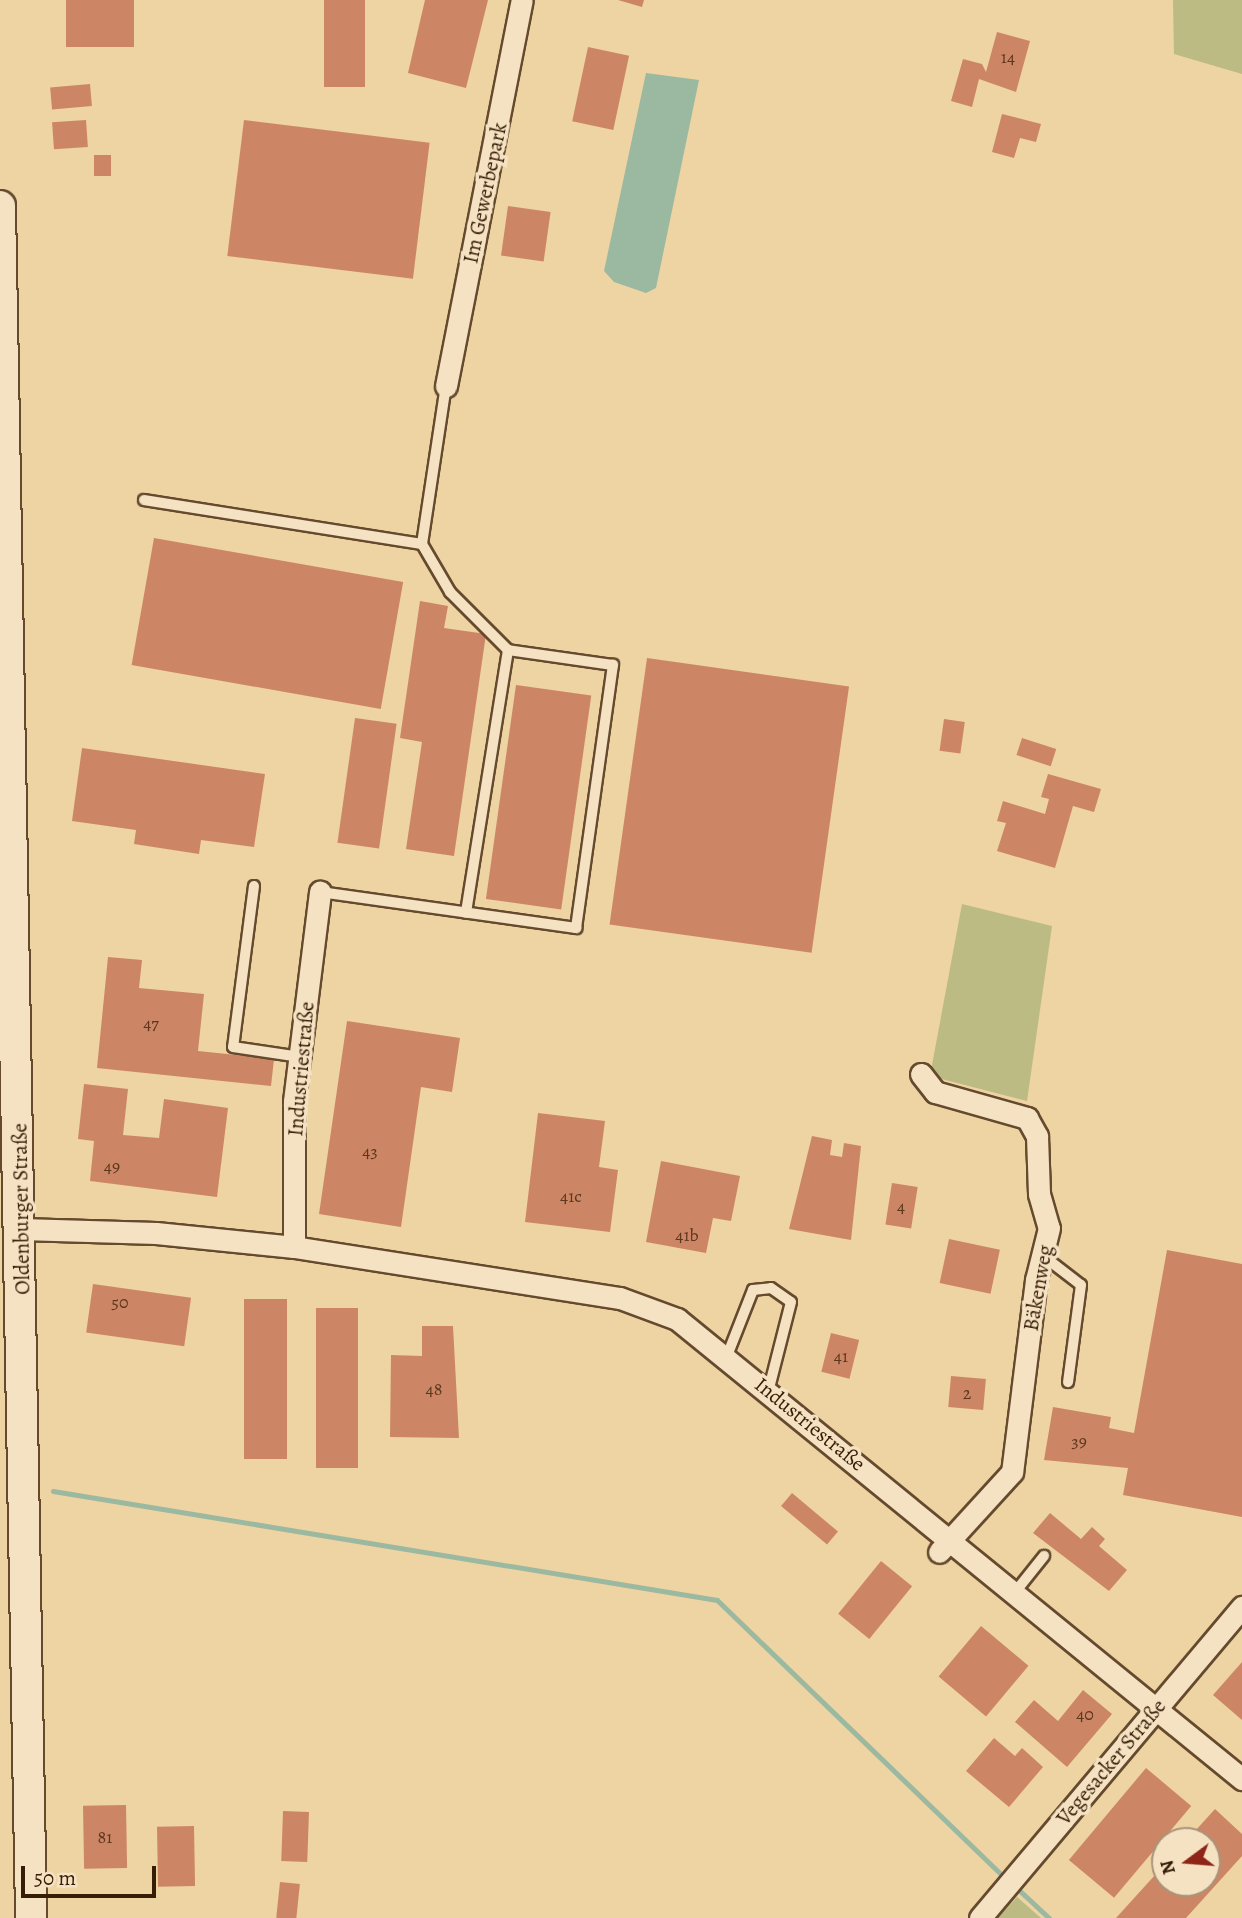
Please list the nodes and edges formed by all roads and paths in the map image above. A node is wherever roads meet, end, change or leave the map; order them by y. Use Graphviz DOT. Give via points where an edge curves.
graph roads {
  1 [pos="522,0"];
  2 [pos="0,206"];
  3 [pos="446,386"];
  4 [pos="144,500"];
  5 [pos="422,544"];
  6 [pos="508,650"];
  7 [pos="254,886"];
  8 [pos="320,892"];
  9 [pos="466,913"];
  10 [pos="300,1057"];
  11 [pos="921,1074"];
  12 [pos="21,1229"];
  13 [pos="294,1247"];
  14 [pos="1042,1255"];
  15 [pos="727,1356"];
  16 [pos="1068,1382"];
  17 [pos="768,1391"];
  18 [pos="946,1546"];
  19 [pos="1044,1556"];
  20 [pos="1016,1591"];
  21 [pos="1242,1607"];
  22 [pos="1157,1707"];
  23 [pos="1242,1779"];
  24 [pos="31,1918"];
  25 [pos="980,1918"];
  1 -- 3 [label="street, Im Gewerbepark"];
  2 -- 12 [label="main road, Oldenburger Straße"];
  3 -- 5 [label="lane"];
  4 -- 5 [label="lane"];
  5 -- 6 [label="lane" via="450,592"];
  6 -- 9 [label="lane"];
  6 -- 9 [label="lane" via="613,664 576,928"];
  7 -- 10 [label="lane" via="233,1047"];
  8 -- 9 [label="lane"];
  8 -- 10 [label="street, Industriestraße"];
  10 -- 13 [label="street, Industriestraße"];
  11 -- 14 [label="street, Bäkenweg" via="935,1092 1027,1118 1037,1136 1039,1194 1049,1228"];
  12 -- 13 [label="street, Industriestraße" via="156,1233"];
  12 -- 24 [label="main road, Oldenburger Straße"];
  13 -- 15 [label="street, Industriestraße" via="620,1298 677,1319"];
  14 -- 16 [label="lane" via="1081,1285"];
  14 -- 18 [label="street, Bäkenweg" via="1012,1472"];
  15 -- 17 [label="street, Industriestraße"];
  15 -- 17 [label="lane" via="753,1290 771,1287 791,1302"];
  17 -- 18 [label="street, Industriestraße"];
  18 -- 20 [label="street, Industriestraße"];
  19 -- 20 [label="lane"];
  20 -- 22 [label="street, Industriestraße"];
  21 -- 22 [label="street, Vegesacker Straße"];
  22 -- 23 [label="street, Industriestraße"];
  22 -- 25 [label="street, Vegesacker Straße"];
}
